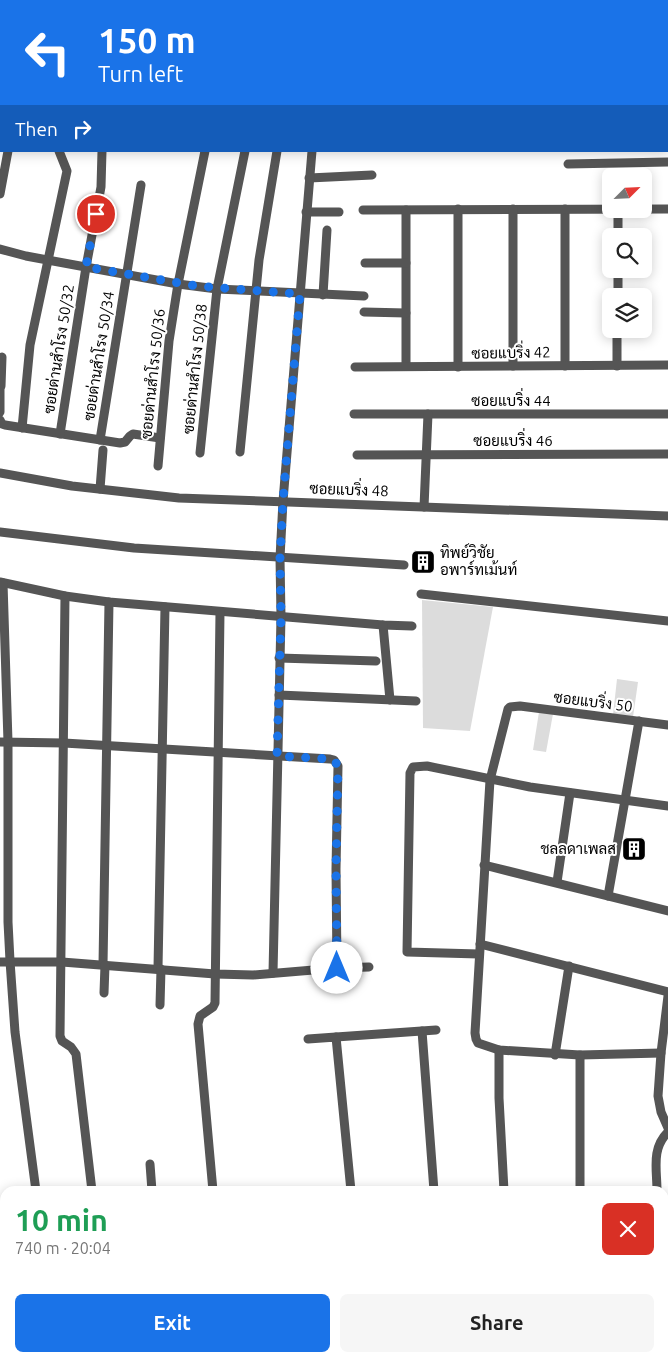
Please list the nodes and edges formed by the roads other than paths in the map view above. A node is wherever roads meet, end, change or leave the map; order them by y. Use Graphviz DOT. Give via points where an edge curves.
graph roads {
  1 [pos="8,152"];
  2 [pos="59,152"];
  3 [pos="102,152"];
  4 [pos="205,152"];
  5 [pos="245,152"];
  6 [pos="277,152"];
  7 [pos="312,152"];
  8 [pos="668,162"];
  9 [pos="568,164"];
  10 [pos="372,175"];
  11 [pos="310,178"];
  12 [pos="141,186"];
  13 [pos="0,194"];
  14 [pos="458,209"];
  15 [pos="513,209"];
  16 [pos="565,209"];
  17 [pos="602,209"];
  18 [pos="652,209"];
  19 [pos="668,209"];
  20 [pos="363,210"];
  21 [pos="406,210"];
  22 [pos="306,212"];
  23 [pos="339,212"];
  24 [pos="327,230"];
  25 [pos="0,249"];
  26 [pos="48,260"];
  27 [pos="365,263"];
  28 [pos="406,263"];
  29 [pos="86,267"];
  30 [pos="126,275"];
  31 [pos="178,284"];
  32 [pos="216,289"];
  33 [pos="256,291"];
  34 [pos="300,294"];
  35 [pos="323,295"];
  36 [pos="364,296"];
  37 [pos="364,312"];
  38 [pos="406,313"];
  39 [pos="617,338"];
  40 [pos="2,357"];
  41 [pos="668,365"];
  42 [pos="354,366"];
  43 [pos="406,366"];
  44 [pos="512,366"];
  45 [pos="565,366"];
  46 [pos="617,366"];
  47 [pos="458,367"];
  48 [pos="0,386"];
  49 [pos="0,412"];
  50 [pos="354,414"];
  51 [pos="428,414"];
  52 [pos="668,414"];
  53 [pos="0,420"];
  54 [pos="22,428"];
  55 [pos="60,434"];
  56 [pos="160,438"];
  57 [pos="100,440"];
  58 [pos="103,450"];
  59 [pos="240,452"];
  60 [pos="200,453"];
  61 [pos="427,454"];
  62 [pos="668,454"];
  63 [pos="358,455"];
  64 [pos="158,466"];
  65 [pos="0,473"];
  66 [pos="100,489"];
  67 [pos="283,501"];
  68 [pos="424,507"];
  69 [pos="668,516"];
  70 [pos="0,532"];
  71 [pos="280,558"];
  72 [pos="404,565"];
  73 [pos="2,582"];
  74 [pos="421,594"];
  75 [pos="65,596"];
  76 [pos="109,602"];
  77 [pos="165,607"];
  78 [pos="220,612"];
  79 [pos="281,617"];
  80 [pos="668,621"];
  81 [pos="383,625"];
  82 [pos="412,626"];
  83 [pos="279,658"];
  84 [pos="376,661"];
  85 [pos="279,695"];
  86 [pos="390,700"];
  87 [pos="416,701"];
  88 [pos="639,721"];
  89 [pos="668,725"];
  90 [pos="4,742"];
  91 [pos="64,743"];
  92 [pos="106,745"];
  93 [pos="162,748"];
  94 [pos="218,752"];
  95 [pos="277,756"];
  96 [pos="490,780"];
  97 [pos="570,793"];
  98 [pos="624,799"];
  99 [pos="668,806"];
  100 [pos="484,865"];
  101 [pos="558,882"];
  102 [pos="608,896"];
  103 [pos="668,911"];
  104 [pos="480,944"];
  105 [pos="397,952"];
  106 [pos="406,952"];
  107 [pos="479,954"];
  108 [pos="10,961"];
  109 [pos="0,962"];
  110 [pos="62,962"];
  111 [pos="104,965"];
  112 [pos="569,966"];
  113 [pos="369,967"];
  114 [pos="160,968"];
  115 [pos="337,968"];
  116 [pos="273,973"];
  117 [pos="215,974"];
  118 [pos="104,993"];
  119 [pos="668,997"];
  120 [pos="160,1005"];
  121 [pos="436,1030"];
  122 [pos="422,1031"];
  123 [pos="336,1037"];
  124 [pos="308,1039"];
  125 [pos="499,1050"];
  126 [pos="661,1053"];
  127 [pos="555,1055"];
  128 [pos="580,1055"];
  129 [pos="668,1130"];
  130 [pos="150,1164"];
  131 [pos="35,1186"];
  132 [pos="91,1186"];
  133 [pos="152,1186"];
  134 [pos="213,1186"];
  135 [pos="351,1186"];
  136 [pos="434,1186"];
  137 [pos="504,1186"];
  138 [pos="580,1186"];
  139 [pos="657,1186"];
  1 -- 13 [label="street"];
  2 -- 26 [label="street" via="67,171"];
  3 -- 29 [label="street, ซอยด่านสำโรง 50/32" via="101,187"];
  4 -- 31 [label="street, ซอยด่านสำโรง 50/36"];
  5 -- 32 [label="street, ซอยด่านสำโรง 50/38"];
  6 -- 33 [label="street"];
  7 -- 11 [label="street"];
  8 -- 9 [label="street"];
  10 -- 11 [label="street"];
  11 -- 22 [label="street"];
  12 -- 30 [label="street, ซอยด่านสำโรง 50/34"];
  14 -- 15 [label="street"];
  14 -- 21 [label="street"];
  14 -- 47 [label="street"];
  15 -- 16 [label="street"];
  15 -- 44 [label="street"];
  16 -- 17 [label="street"];
  16 -- 45 [label="street"];
  18 -- 19 [label="street"];
  20 -- 21 [label="street"];
  21 -- 28 [label="street"];
  22 -- 23 [label="street"];
  22 -- 34 [label="street"];
  24 -- 35 [label="street"];
  25 -- 26 [label="street"];
  26 -- 29 [label="street"];
  26 -- 54 [label="street" via="30,345"];
  27 -- 28 [label="street"];
  28 -- 38 [label="street"];
  29 -- 30 [label="street"];
  29 -- 55 [label="street, ซอยด่านสำโรง 50/32"];
  30 -- 31 [label="street"];
  30 -- 57 [label="street, ซอยด่านสำโรง 50/34"];
  31 -- 32 [label="street"];
  31 -- 56 [label="street, ซอยด่านสำโรง 50/36"];
  32 -- 33 [label="street"];
  32 -- 60 [label="street, ซอยด่านสำโรง 50/38"];
  33 -- 34 [label="street"];
  33 -- 59 [label="street"];
  34 -- 35 [label="street"];
  34 -- 67 [label="street"];
  35 -- 36 [label="street"];
  37 -- 38 [label="street"];
  38 -- 43 [label="street"];
  39 -- 46 [label="street"];
  40 -- 48 [label="street"];
  41 -- 46 [label="street, ซอยแบริ่ง 42"];
  42 -- 43 [label="street, ซอยแบริ่ง 42"];
  43 -- 47 [label="street, ซอยแบริ่ง 42"];
  44 -- 45 [label="street, ซอยแบริ่ง 42"];
  44 -- 47 [label="street, ซอยแบริ่ง 42"];
  45 -- 46 [label="street, ซอยแบริ่ง 42"];
  48 -- 49 [label="street"];
  50 -- 51 [label="street, ซอยแบริ่ง 44"];
  51 -- 52 [label="street, ซอยแบริ่ง 44"];
  51 -- 61 [label="street"];
  53 -- 54 [label="street" via="2,424"];
  54 -- 55 [label="street"];
  55 -- 57 [label="street"];
  56 -- 57 [label="street" via="134,434 124,443"];
  56 -- 64 [label="street, ซอยด่านสำโรง 50/36"];
  58 -- 66 [label="street"];
  61 -- 62 [label="street, ซอยแบริ่ง 46"];
  61 -- 63 [label="street, ซอยแบริ่ง 46"];
  61 -- 68 [label="street"];
  65 -- 66 [label="street, ซอยแบริ่ง 48"];
  66 -- 67 [label="street, ซอยแบริ่ง 48" via="178,498"];
  67 -- 68 [label="street, ซอยแบริ่ง 48"];
  67 -- 71 [label="street"];
  68 -- 69 [label="street, ซอยแบริ่ง 48"];
  70 -- 71 [label="street" via="134,548"];
  71 -- 72 [label="street"];
  71 -- 79 [label="street"];
  73 -- 75 [label="street"];
  73 -- 90 [label="street"];
  74 -- 80 [label="street"];
  75 -- 76 [label="street"];
  75 -- 91 [label="street"];
  76 -- 77 [label="street"];
  76 -- 92 [label="street"];
  77 -- 78 [label="street"];
  77 -- 93 [label="street"];
  78 -- 79 [label="street"];
  78 -- 94 [label="street"];
  79 -- 81 [label="street"];
  79 -- 83 [label="street"];
  81 -- 82 [label="street"];
  81 -- 86 [label="street"];
  83 -- 84 [label="street"];
  83 -- 85 [label="street"];
  85 -- 86 [label="street"];
  85 -- 95 [label="street"];
  86 -- 87 [label="street"];
  88 -- 89 [label="street, ซอยแบริ่ง 50"];
  88 -- 96 [label="street, ซอยแบริ่ง 50" via="515,706 505,714"];
  88 -- 98 [label="street"];
  90 -- 91 [label="street"];
  90 -- 108 [label="street"];
  91 -- 92 [label="street"];
  91 -- 110 [label="street"];
  92 -- 93 [label="street"];
  92 -- 111 [label="street"];
  93 -- 94 [label="street"];
  93 -- 114 [label="street"];
  94 -- 95 [label="street"];
  94 -- 117 [label="street"];
  95 -- 115 [label="street" via="330,759 338,766"];
  95 -- 116 [label="street"];
  96 -- 97 [label="street"];
  96 -- 100 [label="street"];
  96 -- 106 [label="street" via="427,766 416,765 411,769"];
  97 -- 98 [label="street"];
  97 -- 101 [label="street"];
  98 -- 99 [label="street"];
  98 -- 102 [label="street"];
  100 -- 101 [label="street"];
  100 -- 104 [label="street"];
  101 -- 102 [label="street"];
  102 -- 103 [label="street"];
  104 -- 107 [label="street"];
  104 -- 112 [label="street"];
  105 -- 106 [label="street"];
  106 -- 107 [label="street"];
  107 -- 125 [label="street" via="476,1039 483,1046"];
  108 -- 109 [label="street"];
  108 -- 110 [label="street"];
  108 -- 131 [label="street" via="15,1032"];
  110 -- 111 [label="street"];
  110 -- 132 [label="street" via="60,1036 76,1054"];
  111 -- 114 [label="street"];
  111 -- 118 [label="street"];
  112 -- 119 [label="street"];
  112 -- 127 [label="street"];
  113 -- 115 [label="street"];
  114 -- 117 [label="street"];
  114 -- 120 [label="street"];
  115 -- 116 [label="street"];
  116 -- 117 [label="street"];
  117 -- 134 [label="street" via="215,1003 200,1016 198,1024"];
  119 -- 126 [label="street"];
  121 -- 122 [label="street"];
  122 -- 123 [label="street"];
  122 -- 136 [label="street"];
  123 -- 124 [label="street"];
  123 -- 135 [label="street"];
  125 -- 127 [label="street"];
  125 -- 137 [label="street"];
  126 -- 128 [label="street"];
  126 -- 129 [label="street" via="658,1096"];
  127 -- 128 [label="street"];
  128 -- 138 [label="street"];
  129 -- 139 [label="street" via="656,1151"];
  130 -- 133 [label="street"];
}
